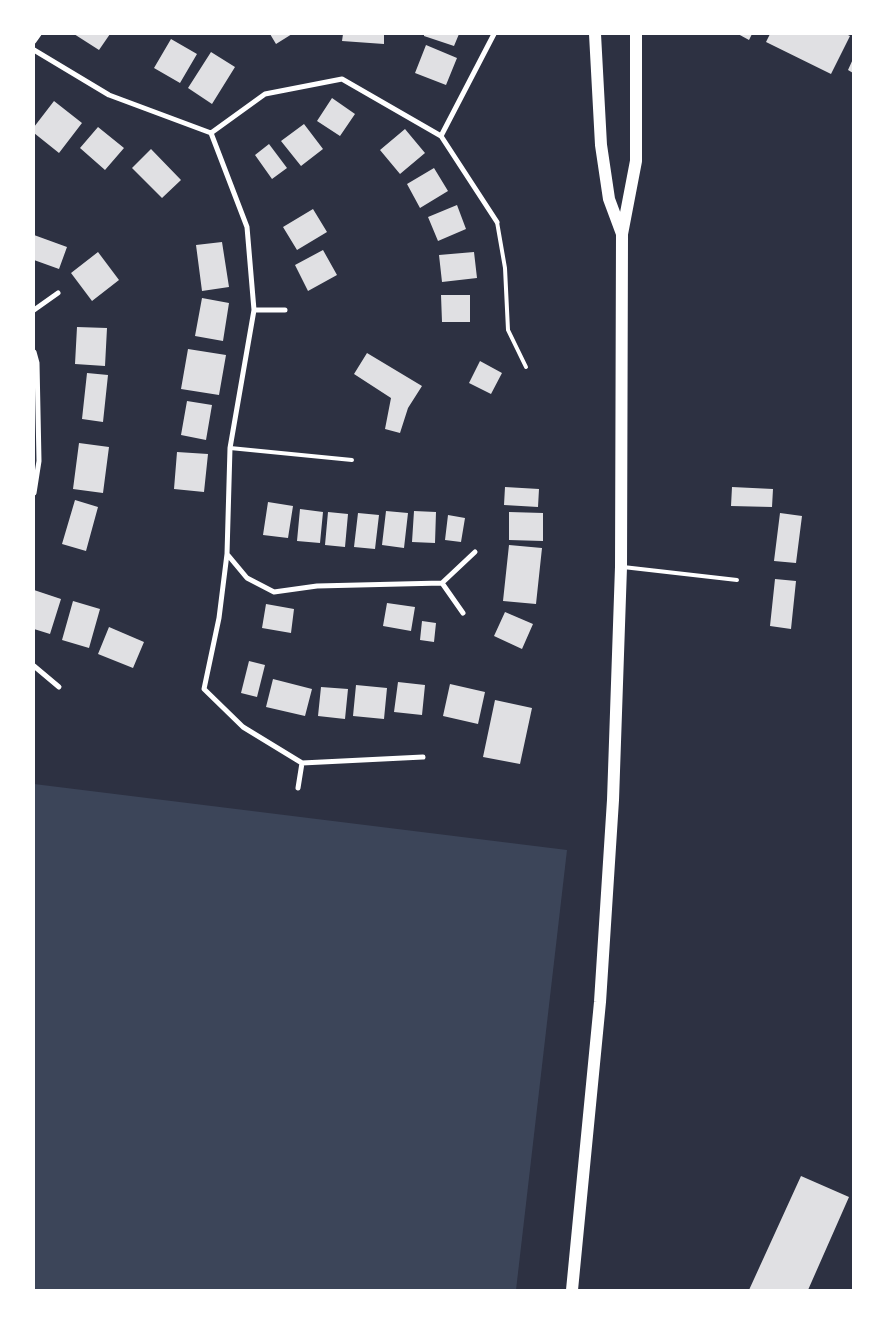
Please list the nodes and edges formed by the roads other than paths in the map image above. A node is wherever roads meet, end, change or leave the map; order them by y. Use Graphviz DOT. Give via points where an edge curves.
graph roads {
  1 [pos="39,34"];
  2 [pos="494,34"];
  3 [pos="595,34"];
  4 [pos="636,34"];
  5 [pos="34,41"];
  6 [pos="34,50"];
  7 [pos="211,133"];
  8 [pos="441,136"];
  9 [pos="497,222"];
  10 [pos="622,234"];
  11 [pos="58,294"];
  12 [pos="34,310"];
  13 [pos="254,310"];
  14 [pos="285,310"];
  15 [pos="34,352"];
  16 [pos="526,367"];
  17 [pos="230,448"];
  18 [pos="352,460"];
  19 [pos="34,493"];
  20 [pos="475,552"];
  21 [pos="227,554"];
  22 [pos="621,567"];
  23 [pos="736,580"];
  24 [pos="442,583"];
  25 [pos="463,613"];
  26 [pos="34,666"];
  27 [pos="59,687"];
  28 [pos="423,757"];
  29 [pos="302,763"];
  30 [pos="298,788"];
  31 [pos="572,1290"];
  1 -- 5 [label="street"];
  2 -- 8 [label="street"];
  3 -- 10 [label="main road" via="600,145 610,199"];
  4 -- 10 [label="main road" via="636,161"];
  6 -- 7 [label="street" via="109,96"];
  7 -- 8 [label="street" via="265,94 342,79"];
  7 -- 13 [label="street" via="247,227"];
  8 -- 9 [label="street"];
  9 -- 16 [label="lane" via="505,268 508,330"];
  10 -- 22 [label="main road"];
  11 -- 12 [label="street"];
  13 -- 14 [label="street"];
  13 -- 17 [label="street"];
  15 -- 19 [label="street" via="39,461"];
  17 -- 18 [label="lane"];
  17 -- 21 [label="street"];
  20 -- 24 [label="street"];
  21 -- 24 [label="street" via="247,578 274,592 317,586"];
  21 -- 29 [label="street" via="219,618 204,689 243,727"];
  22 -- 23 [label="lane"];
  22 -- 31 [label="main road" via="613,800 600,1002"];
  24 -- 25 [label="street"];
  26 -- 27 [label="street"];
  28 -- 29 [label="street"];
  29 -- 30 [label="street"];
}
